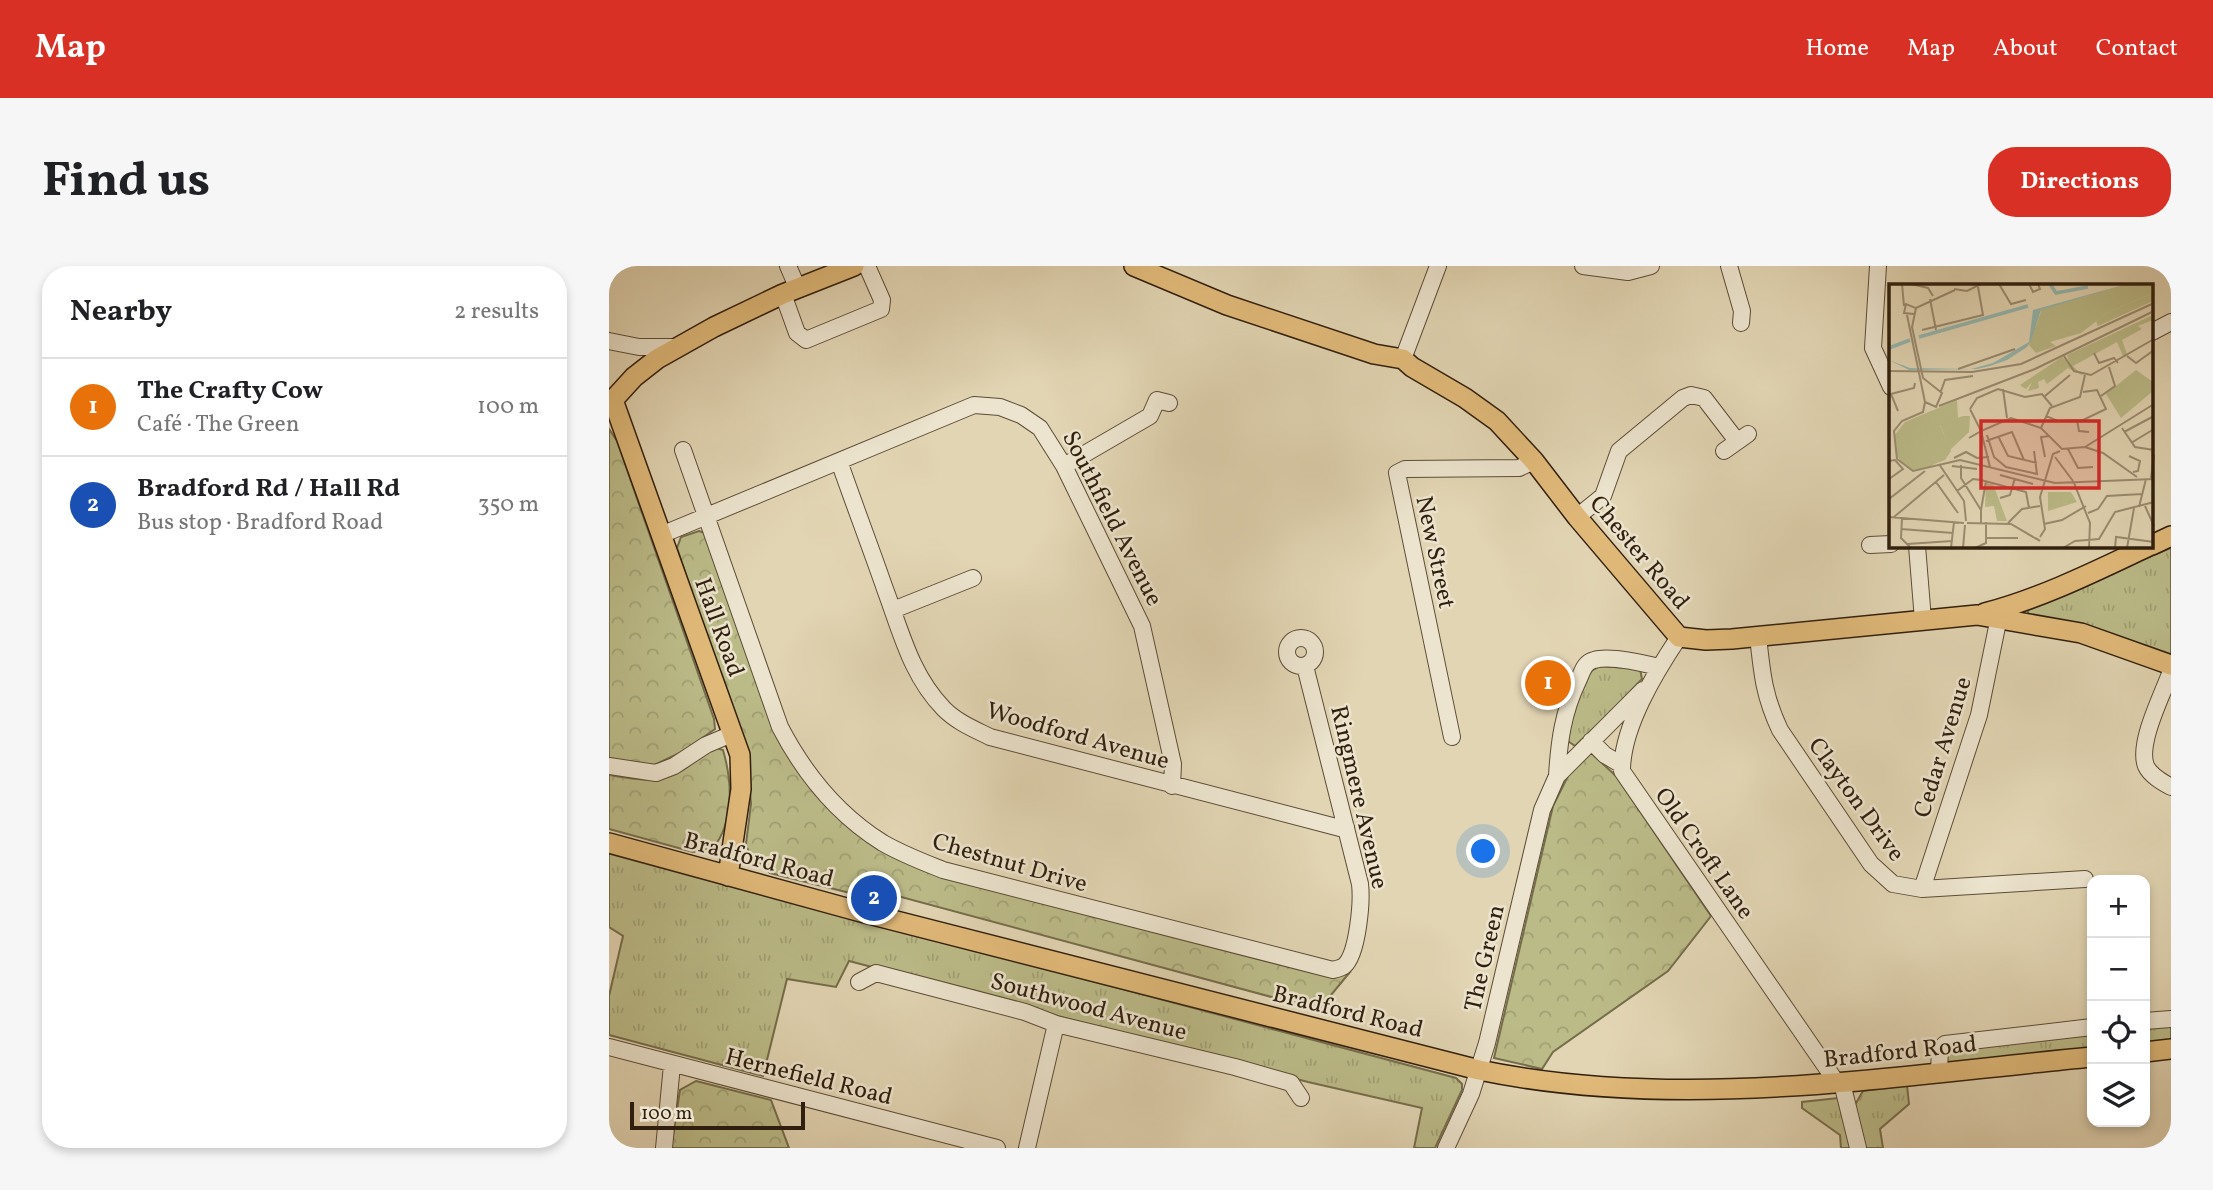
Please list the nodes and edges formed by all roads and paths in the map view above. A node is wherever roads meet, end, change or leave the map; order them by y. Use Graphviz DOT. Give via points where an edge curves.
graph roads {
  1 [pos="788,266"];
  2 [pos="854,266"];
  3 [pos="867,266"];
  4 [pos="1133,266"];
  5 [pos="1438,266"];
  6 [pos="1583,266"];
  7 [pos="1651,266"];
  8 [pos="1729,266"];
  9 [pos="1878,266"];
  10 [pos="790,291"];
  11 [pos="1746,314"];
  12 [pos="2171,322"];
  13 [pos="2154,331"];
  14 [pos="609,341"];
  15 [pos="677,347"];
  16 [pos="1403,359"];
  17 [pos="1889,383"];
  18 [pos="610,398"];
  19 [pos="1169,402"];
  20 [pos="1736,442"];
  21 [pos="683,450"];
  22 [pos="839,461"];
  23 [pos="1534,461"];
  24 [pos="1064,466"];
  25 [pos="706,516"];
  26 [pos="1577,517"];
  27 [pos="661,536"];
  28 [pos="2171,536"];
  29 [pos="2154,543"];
  30 [pos="1889,544"];
  31 [pos="1870,545"];
  32 [pos="1917,548"];
  33 [pos="2144,548"];
  34 [pos="973,578"];
  35 [pos="893,610"];
  36 [pos="1977,615"];
  37 [pos="1999,617"];
  38 [pos="1923,620"];
  39 [pos="1758,636"];
  40 [pos="1679,637"];
  41 [pos="1305,666"];
  42 [pos="2171,666"];
  43 [pos="1659,667"];
  44 [pos="2171,671"];
  45 [pos="1648,685"];
  46 [pos="732,734"];
  47 [pos="1452,737"];
  48 [pos="1591,741"];
  49 [pos="1622,765"];
  50 [pos="609,766"];
  51 [pos="1557,776"];
  52 [pos="1172,786"];
  53 [pos="2171,787"];
  54 [pos="1346,827"];
  55 [pos="609,843"];
  56 [pos="728,876"];
  57 [pos="2085,878"];
  58 [pos="1922,889"];
  59 [pos="1333,970"];
  60 [pos="859,982"];
  61 [pos="2171,1018"];
  62 [pos="2150,1020"];
  63 [pos="1056,1024"];
  64 [pos="2087,1028"];
  65 [pos="609,1048"];
  66 [pos="2171,1049"];
  67 [pos="2150,1051"];
  68 [pos="2087,1057"];
  69 [pos="672,1065"];
  70 [pos="1479,1070"];
  71 [pos="1939,1072"];
  72 [pos="1840,1083"];
  73 [pos="1301,1098"];
  74 [pos="664,1148"];
  75 [pos="997,1148"];
  76 [pos="1027,1148"];
  77 [pos="1446,1148"];
  78 [pos="1858,1148"];
  1 -- 10 [label="street"];
  2 -- 10 [label="main road"];
  3 -- 10 [label="street" via="882,300 881,310 806,340 797,333"];
  4 -- 16 [label="main road, Chester Road" via="1227,305 1374,354"];
  5 -- 16 [label="street"];
  6 -- 7 [label="street" via="1628,272"];
  8 -- 11 [label="street"];
  9 -- 17 [label="street" via="1873,348"];
  10 -- 15 [label="main road"];
  12 -- 13 [label="street"];
  14 -- 15 [label="street"];
  15 -- 18 [label="main road"];
  16 -- 23 [label="main road, Chester Road" via="1497,421"];
  18 -- 27 [label="main road, Hall Road"];
  19 -- 24 [label="street" via="1157,400 1150,416"];
  20 -- 26 [label="street" via="1704,397 1683,398 1619,451 1603,496"];
  21 -- 25 [label="street, Chestnut Drive"];
  22 -- 24 [label="street, Southfield Avenue" via="974,405 1000,407 1041,428"];
  22 -- 25 [label="street, Southfield Avenue"];
  22 -- 35 [label="street, Woodford Avenue"];
  23 -- 26 [label="main road, Chester Road"];
  23 -- 47 [label="street, New Street" via="1519,468 1405,469 1397,473"];
  24 -- 52 [label="street, Southfield Avenue" via="1142,626 1173,765"];
  25 -- 27 [label="street, Southfield Avenue"];
  25 -- 59 [label="street, Chestnut Drive" via="780,727 817,786 848,818 885,844 943,870"];
  26 -- 40 [label="main road, Chester Road"];
  27 -- 46 [label="main road, Hall Road"];
  28 -- 29 [label="main road"];
  30 -- 31 [label="street"];
  32 -- 38 [label="street"];
  33 -- 36 [label="main road" via="2026,601"];
  34 -- 35 [label="street"];
  35 -- 52 [label="street, Woodford Avenue" via="918,676 945,710 967,726 990,737"];
  36 -- 37 [label="main road, Chester Road"];
  36 -- 38 [label="main road, Chester Road"];
  37 -- 42 [label="main road, Chester Road" via="2081,633"];
  37 -- 58 [label="street, Cedar Avenue" via="1979,715"];
  38 -- 39 [label="main road, Chester Road"];
  39 -- 40 [label="main road, Chester Road"];
  39 -- 58 [label="street, Clayton Drive" via="1763,686 1780,730 1880,874 1893,884"];
  40 -- 43 [label="street"];
  41 -- 54 [label="street, Ringmere Avenue"];
  43 -- 45 [label="street"];
  43 -- 51 [label="street, The Green" via="1595,659 1587,663 1567,703"];
  44 -- 53 [label="street" via="2144,744 2149,771"];
  45 -- 48 [label="street, The Green"];
  45 -- 49 [label="street"];
  46 -- 50 [label="street" via="656,773"];
  46 -- 56 [label="main road, Hall Road" via="740,755 741,789"];
  48 -- 49 [label="street"];
  48 -- 51 [label="street, The Green"];
  49 -- 72 [label="street, Old Croft Lane" via="1624,778"];
  51 -- 70 [label="street, The Green" via="1542,810"];
  52 -- 54 [label="street, Woodford Avenue"];
  54 -- 59 [label="street, Ringmere Avenue" via="1362,910 1350,955 1344,966"];
  55 -- 56 [label="main road, Bradford Road"];
  56 -- 70 [label="main road, Bradford Road"];
  57 -- 58 [label="street, Clayton Drive"];
  60 -- 63 [label="street, Southwood Avenue" via="876,973"];
  61 -- 62 [label="street"];
  63 -- 73 [label="street, Southwood Avenue" via="1291,1083"];
  63 -- 76 [label="street"];
  64 -- 71 [label="street" via="1945,1044 1940,1049"];
  65 -- 69 [label="street, Hernefield Road"];
  66 -- 67 [label="main road"];
  68 -- 71 [label="main road, Bradford Road"];
  69 -- 74 [label="street"];
  69 -- 75 [label="street, Hernefield Road"];
  70 -- 72 [label="main road, Bradford Road" via="1583,1086 1723,1090"];
  70 -- 77 [label="street, The Green"];
  71 -- 72 [label="main road, Bradford Road"];
  72 -- 78 [label="street, Old Croft Lane"];
}
